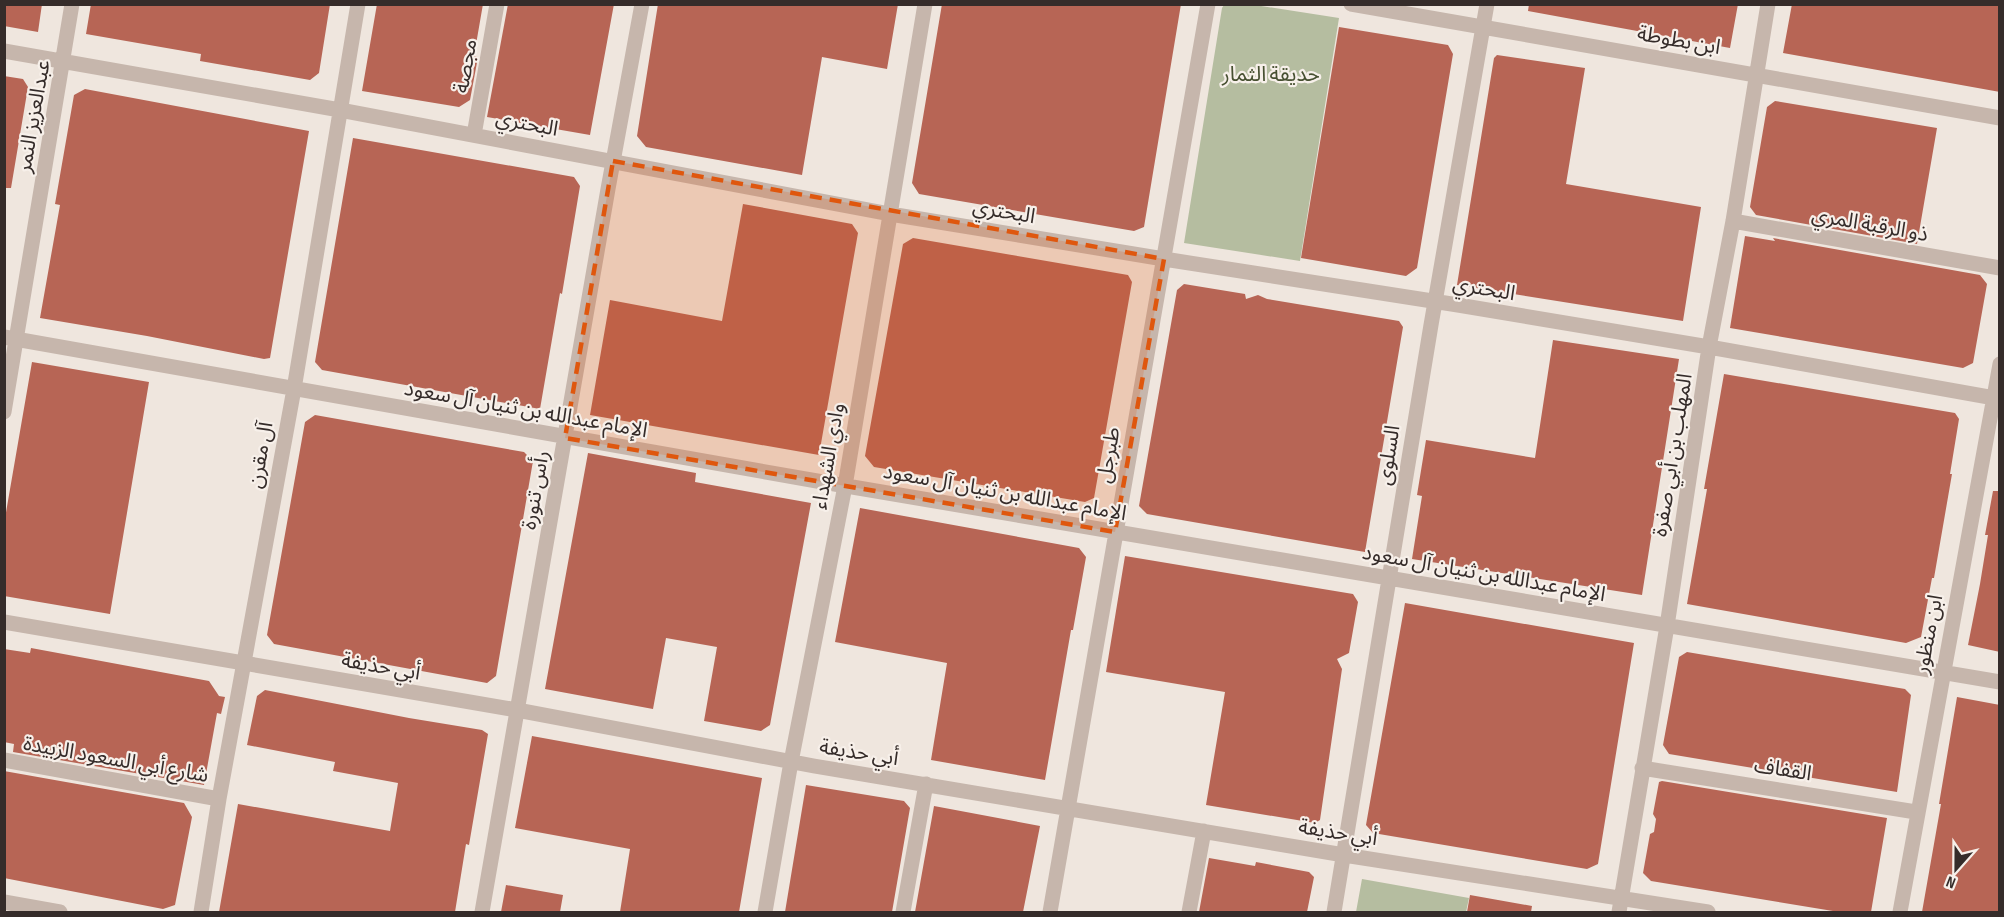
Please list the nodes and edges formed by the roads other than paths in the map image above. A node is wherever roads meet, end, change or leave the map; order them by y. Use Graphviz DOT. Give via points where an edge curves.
graph roads {
  1 [pos="72,4"];
  2 [pos="358,4"];
  3 [pos="497,4"];
  4 [pos="642,4"];
  5 [pos="925,4"];
  6 [pos="1208,4"];
  7 [pos="1351,4"];
  8 [pos="1487,4"];
  9 [pos="1768,4"];
  10 [pos="1483,29"];
  11 [pos="4,51"];
  12 [pos="64,62"];
  13 [pos="1756,74"];
  14 [pos="340,110"];
  15 [pos="2000,118"];
  16 [pos="474,135"];
  17 [pos="613,161"];
  18 [pos="890,214"];
  19 [pos="1733,221"];
  20 [pos="1164,260"];
  21 [pos="2000,268"];
  22 [pos="1435,301"];
  23 [pos="10,338"];
  24 [pos="1709,347"];
  25 [pos="2000,364"];
  26 [pos="294,390"];
  27 [pos="1997,399"];
  28 [pos="4,411"];
  29 [pos="565,438"];
  30 [pos="845,486"];
  31 [pos="1115,532"];
  32 [pos="1389,579"];
  33 [pos="4,622"];
  34 [pos="1667,626"];
  35 [pos="244,663"];
  36 [pos="1942,672"];
  37 [pos="2000,682"];
  38 [pos="517,710"];
  39 [pos="4,760"];
  40 [pos="791,762"];
  41 [pos="1642,768"];
  42 [pos="926,784"];
  43 [pos="219,799"];
  44 [pos="1069,808"];
  45 [pos="1916,812"];
  46 [pos="1204,831"];
  47 [pos="1344,855"];
  48 [pos="4,902"];
  49 [pos="1620,905"];
  50 [pos="60,912"];
  51 [pos="201,912"];
  52 [pos="482,912"];
  53 [pos="765,912"];
  54 [pos="903,912"];
  55 [pos="1050,912"];
  56 [pos="1189,912"];
  57 [pos="1334,912"];
  58 [pos="1708,912"];
  59 [pos="1899,912"];
  1 -- 12 [label="street, عبدالعزيز النمر"];
  2 -- 14 [label="street, آل مقرن"];
  3 -- 16 [label="street, مجصة"];
  4 -- 17 [label="street, رأس تنورة"];
  5 -- 18 [label="street, وادي الشهداء"];
  6 -- 20 [label="street, طبرجل"];
  7 -- 10 [label="street, ابن بطوطة"];
  8 -- 10 [label="street, السلوى"];
  9 -- 13 [label="street, المهلب بن أبي صفرة"];
  10 -- 13 [label="street, ابن بطوطة"];
  10 -- 22 [label="street, السلوى"];
  11 -- 12 [label="street, البحتري"];
  12 -- 14 [label="street, البحتري"];
  12 -- 23 [label="street, عبدالعزيز النمر"];
  13 -- 15 [label="street, ابن بطوطة"];
  13 -- 19 [label="street, المهلب بن أبي صفرة"];
  14 -- 16 [label="street, البحتري"];
  14 -- 26 [label="street, آل مقرن"];
  16 -- 17 [label="street, البحتري"];
  17 -- 18 [label="street, البحتري"];
  17 -- 29 [label="street, رأس تنورة"];
  18 -- 20 [label="street, البحتري"];
  18 -- 30 [label="street, وادي الشهداء"];
  19 -- 21 [label="street, ذو الرقبة المري"];
  19 -- 24 [label="street, المهلب بن أبي صفرة"];
  20 -- 22 [label="street, البحتري"];
  20 -- 31 [label="street, طبرجل"];
  22 -- 24 [label="street, البحتري"];
  22 -- 32 [label="street, السلوى"];
  23 -- 26 [label="street, الإمام عبدالله بن ثنيان آل سعود"];
  23 -- 28 [label="street, عبدالعزيز النمر"];
  24 -- 27 [label="street, البحتري"];
  24 -- 34 [label="street, المهلب بن أبي صفرة"];
  25 -- 27 [label="street, ابن منظور"];
  26 -- 29 [label="street, الإمام عبدالله بن ثنيان آل سعود"];
  26 -- 35 [label="street, آل مقرن"];
  27 -- 36 [label="street, ابن منظور"];
  29 -- 30 [label="street, الإمام عبدالله بن ثنيان آل سعود"];
  29 -- 38 [label="street, رأس تنورة"];
  30 -- 31 [label="street, الإمام عبدالله بن ثنيان آل سعود"];
  30 -- 40 [label="street, وادي الشهداء"];
  31 -- 32 [label="street, الإمام عبدالله بن ثنيان آل سعود"];
  31 -- 44 [label="street, طبرجل"];
  32 -- 34 [label="street, الإمام عبدالله بن ثنيان آل سعود"];
  32 -- 47 [label="street, السلوى"];
  33 -- 35 [label="street, أبي حذيفة"];
  34 -- 36 [label="street, الإمام عبدالله بن ثنيان آل سعود"];
  34 -- 41 [label="street, المهلب بن أبي صفرة"];
  35 -- 38 [label="street, أبي حذيفة"];
  35 -- 43 [label="street, آل مقرن"];
  36 -- 37 [label="street, الإمام عبدالله بن ثنيان آل سعود"];
  36 -- 45 [label="street, ابن منظور"];
  38 -- 40 [label="street, أبي حذيفة"];
  38 -- 52 [label="street, رأس تنورة"];
  39 -- 43 [label="street, شارع أبي السعود الزبيدة"];
  40 -- 42 [label="street, أبي حذيفة"];
  40 -- 53 [label="street, وادي الشهداء"];
  41 -- 45 [label="street, القفاف"];
  41 -- 49 [label="street, المهلب بن أبي صفرة"];
  42 -- 44 [label="street, أبي حذيفة"];
  42 -- 54 [label="street"];
  43 -- 51 [label="street, آل مقرن"];
  44 -- 46 [label="street, أبي حذيفة"];
  44 -- 55 [label="street, طبرجل"];
  45 -- 59 [label="street, ابن منظور"];
  46 -- 47 [label="street, أبي حذيفة"];
  46 -- 56 [label="street"];
  47 -- 49 [label="street, أبي حذيفة"];
  47 -- 57 [label="street, السلوى"];
  48 -- 50 [label="street"];
  49 -- 58 [label="street, أبي حذيفة"];
}
